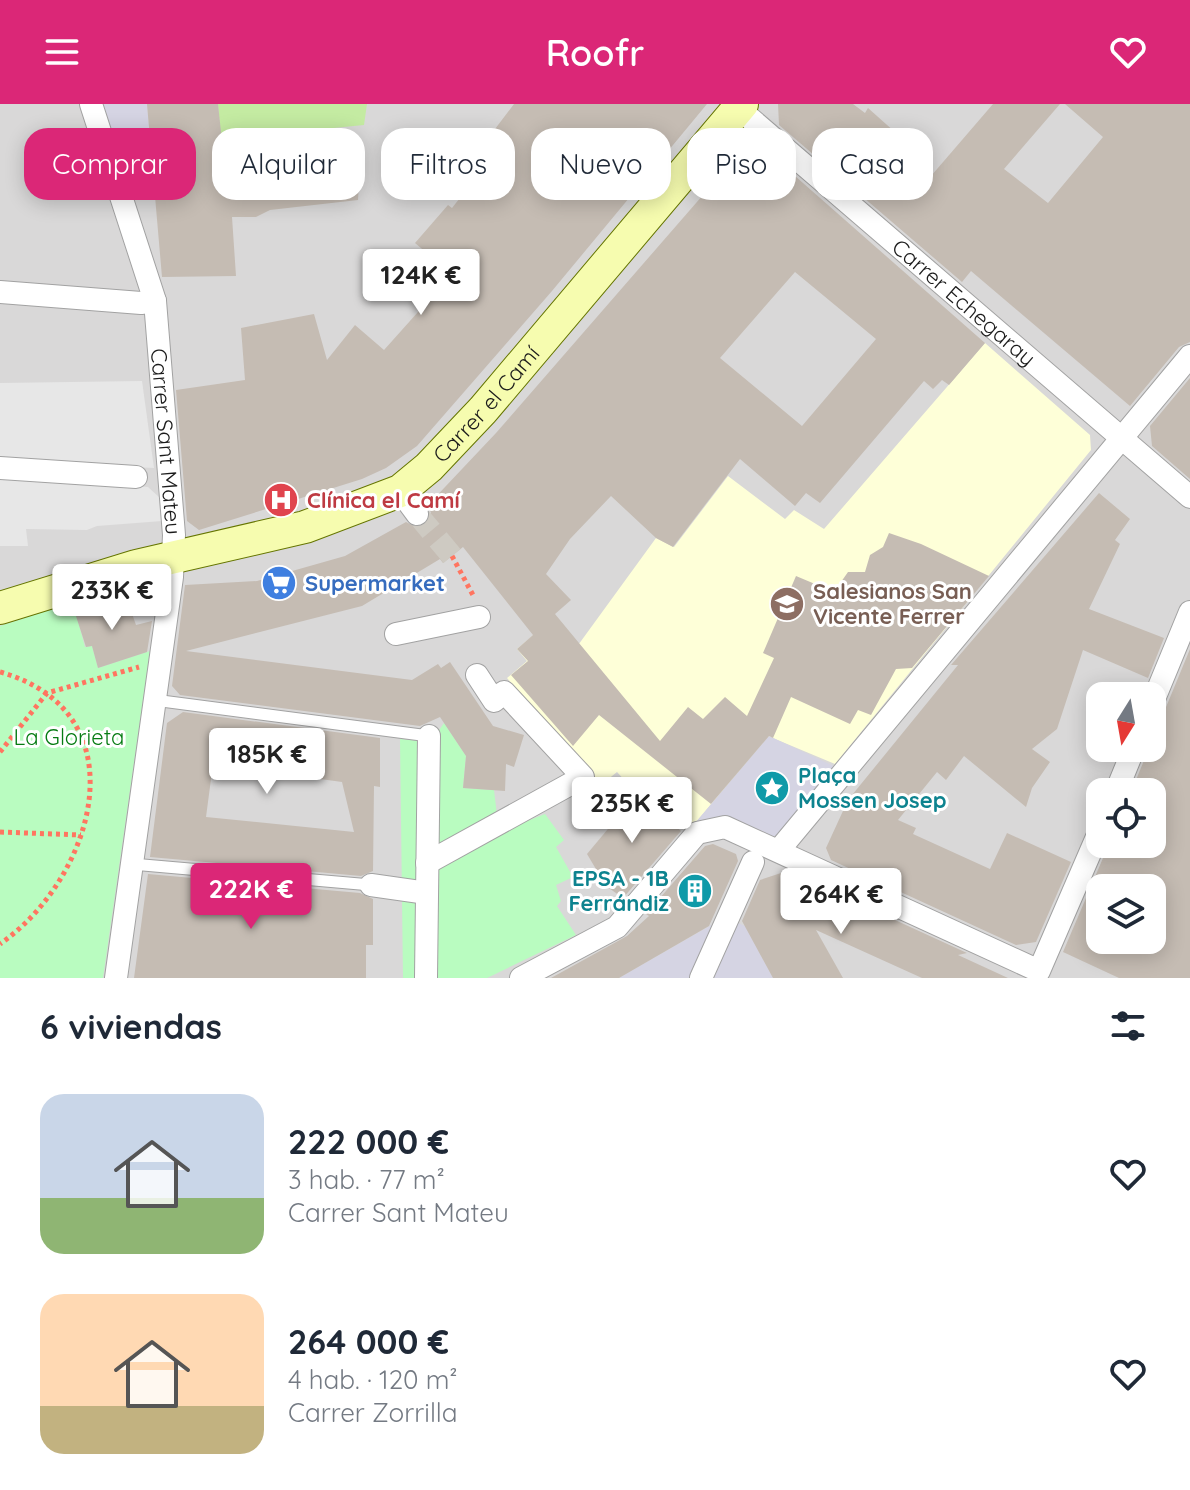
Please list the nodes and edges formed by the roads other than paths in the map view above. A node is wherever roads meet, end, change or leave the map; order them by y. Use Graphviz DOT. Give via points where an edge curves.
graph roads {
  1 [pos="91,104"];
  2 [pos="740,106"];
  3 [pos="0,292"];
  4 [pos="155,301"];
  5 [pos="1190,356"];
  6 [pos="1122,439"];
  7 [pos="0,468"];
  8 [pos="136,477"];
  9 [pos="1190,497"];
  10 [pos="173,557"];
  11 [pos="0,608"];
  12 [pos="1190,612"];
  13 [pos="479,617"];
  14 [pos="396,634"];
  15 [pos="477,675"];
  16 [pos="1161,682"];
  17 [pos="154,700"];
  18 [pos="429,736"];
  19 [pos="779,850"];
  20 [pos="1088,858"];
  21 [pos="753,862"];
  22 [pos="427,863"];
  23 [pos="132,864"];
  24 [pos="371,885"];
  25 [pos="427,893"];
  26 [pos="116,978"];
  27 [pos="426,978"];
  28 [pos="521,978"];
  29 [pos="701,978"];
  1 -- 4 [label="street, Carrer Sant Mateu"];
  2 -- 6 [label="street, Carrer Echegaray"];
  2 -- 10 [label="street, Carrer el Camí" via="429,467 408,502"];
  3 -- 4 [label="street"];
  4 -- 10 [label="street, Carrer Sant Mateu"];
  5 -- 6 [label="street"];
  6 -- 9 [label="street, Carrer Echegaray"];
  6 -- 19 [label="street"];
  7 -- 8 [label="street"];
  10 -- 11 [label="street, Carrer el Camí"];
  10 -- 17 [label="street, Carrer Sant Mateu"];
  12 -- 16 [label="street"];
  13 -- 14 [label="street"];
  15 -- 22 [label="street" via="494,701 504,692 583,777"];
  17 -- 18 [label="lane"];
  17 -- 23 [label="street, Carrer Sant Mateu"];
  18 -- 22 [label="street"];
  19 -- 20 [label="street" via="1039,971"];
  19 -- 28 [label="street" via="725,827 697,833 626,920"];
  21 -- 29 [label="street"];
  22 -- 25 [label="street"];
  23 -- 24 [label="lane"];
  23 -- 26 [label="street, Carrer Sant Mateu"];
  24 -- 25 [label="street"];
  25 -- 27 [label="street"];
}
